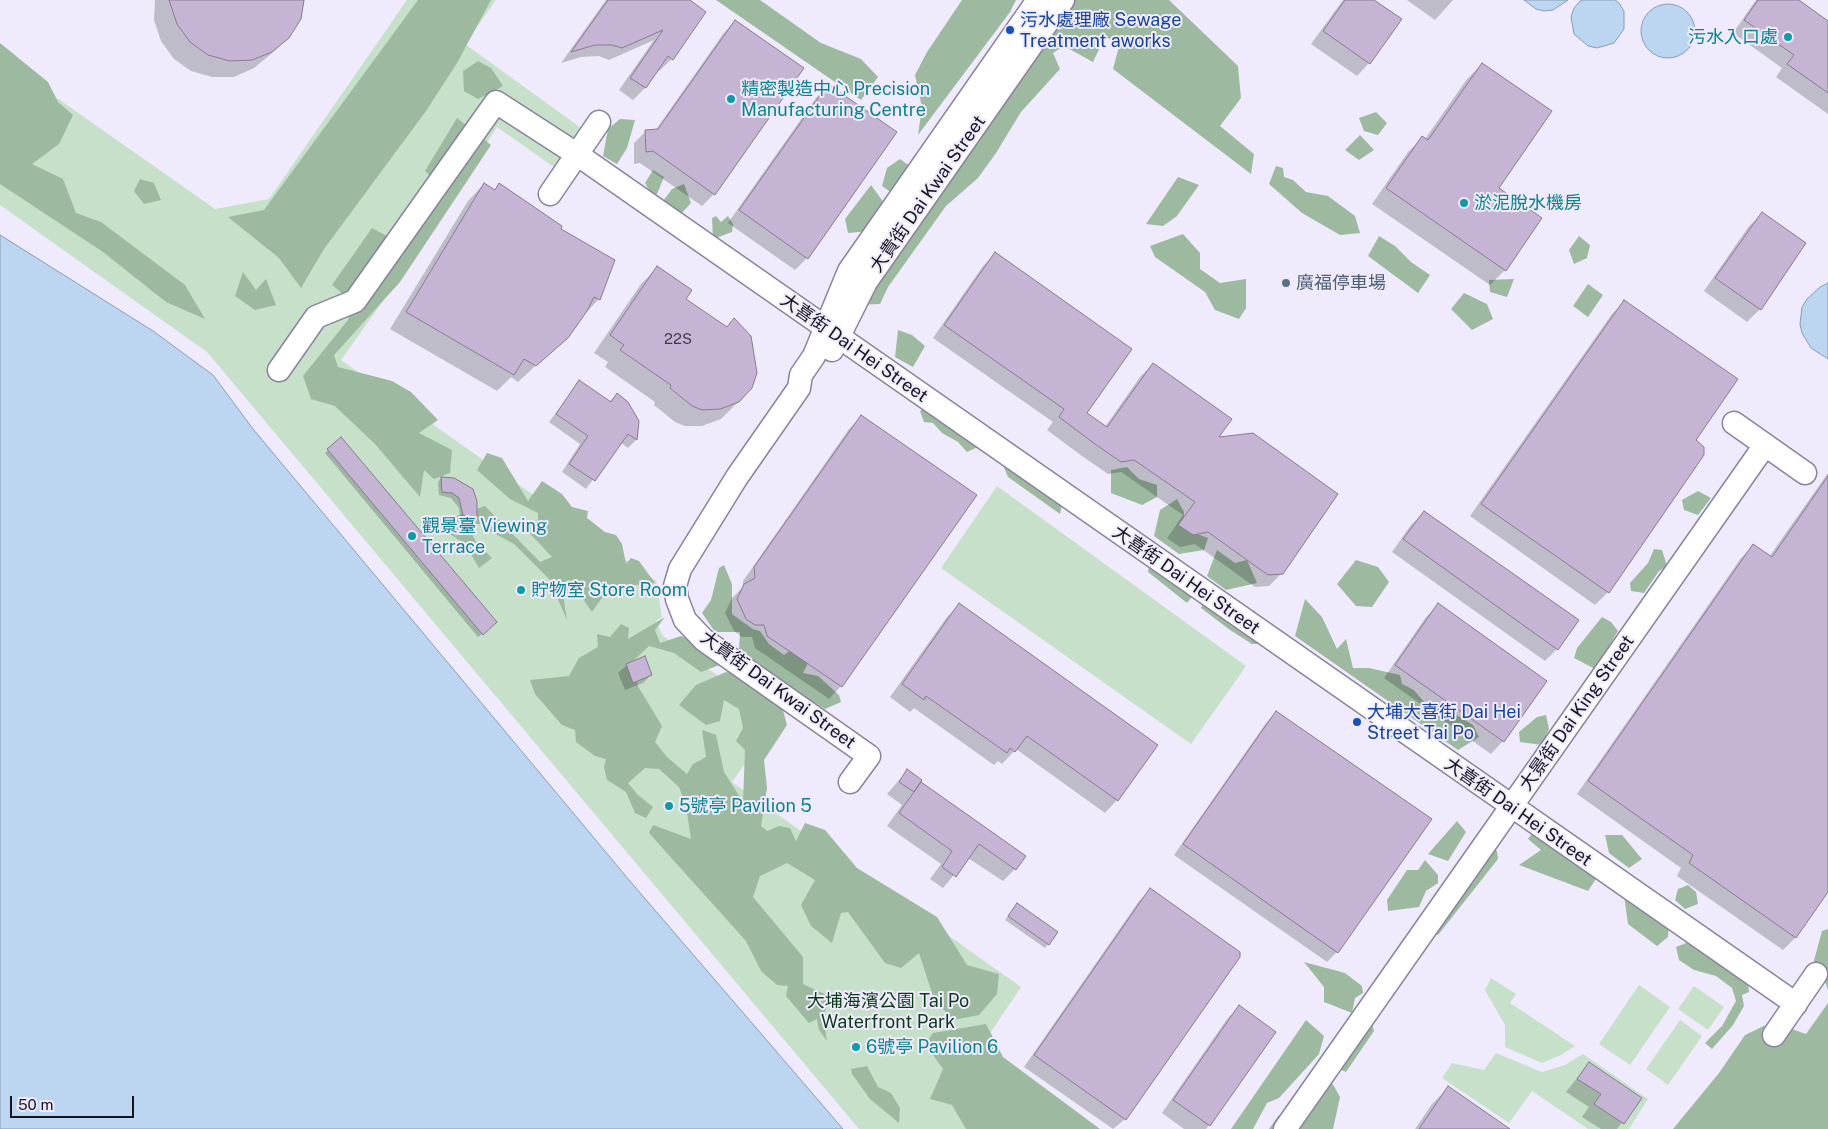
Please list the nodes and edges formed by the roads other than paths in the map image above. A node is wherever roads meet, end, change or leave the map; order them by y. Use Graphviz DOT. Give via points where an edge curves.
graph roads {
  1 [pos="1038,0"];
  2 [pos="1063,0"];
  3 [pos="599,122"];
  4 [pos="578,155"];
  5 [pos="550,194"];
  6 [pos="832,332"];
  7 [pos="279,370"];
  8 [pos="1734,423"];
  9 [pos="1765,445"];
  10 [pos="1805,473"];
  11 [pos="850,782"];
  12 [pos="1511,807"];
  13 [pos="1816,974"];
  14 [pos="1796,1004"];
  15 [pos="1774,1035"];
  16 [pos="1285,1129"];
  1 -- 6 [label="street, 大貴街 Dai Kwai Street" via="849,271"];
  2 -- 6 [label="street, 大貴街 Dai Kwai Street"];
  3 -- 4 [label="street"];
  4 -- 5 [label="street"];
  4 -- 6 [label="street, 大喜街 Dai Hei Street"];
  4 -- 7 [label="street, 大喜街 Dai Hei Street" via="496,102 355,301 316,316"];
  6 -- 11 [label="street, 大貴街 Dai Kwai Street" via="825,365 813,382 799,388 737,477 680,569 675,586 685,620 704,640 869,756"];
  6 -- 12 [label="street, 大喜街 Dai Hei Street"];
  8 -- 9 [label="street"];
  9 -- 10 [label="street"];
  9 -- 12 [label="street, 大景街 Dai King Street"];
  12 -- 14 [label="street, 大喜街 Dai Hei Street"];
  12 -- 16 [label="street, 大景街 Dai King Street"];
  13 -- 14 [label="street"];
  14 -- 15 [label="street"];
}
